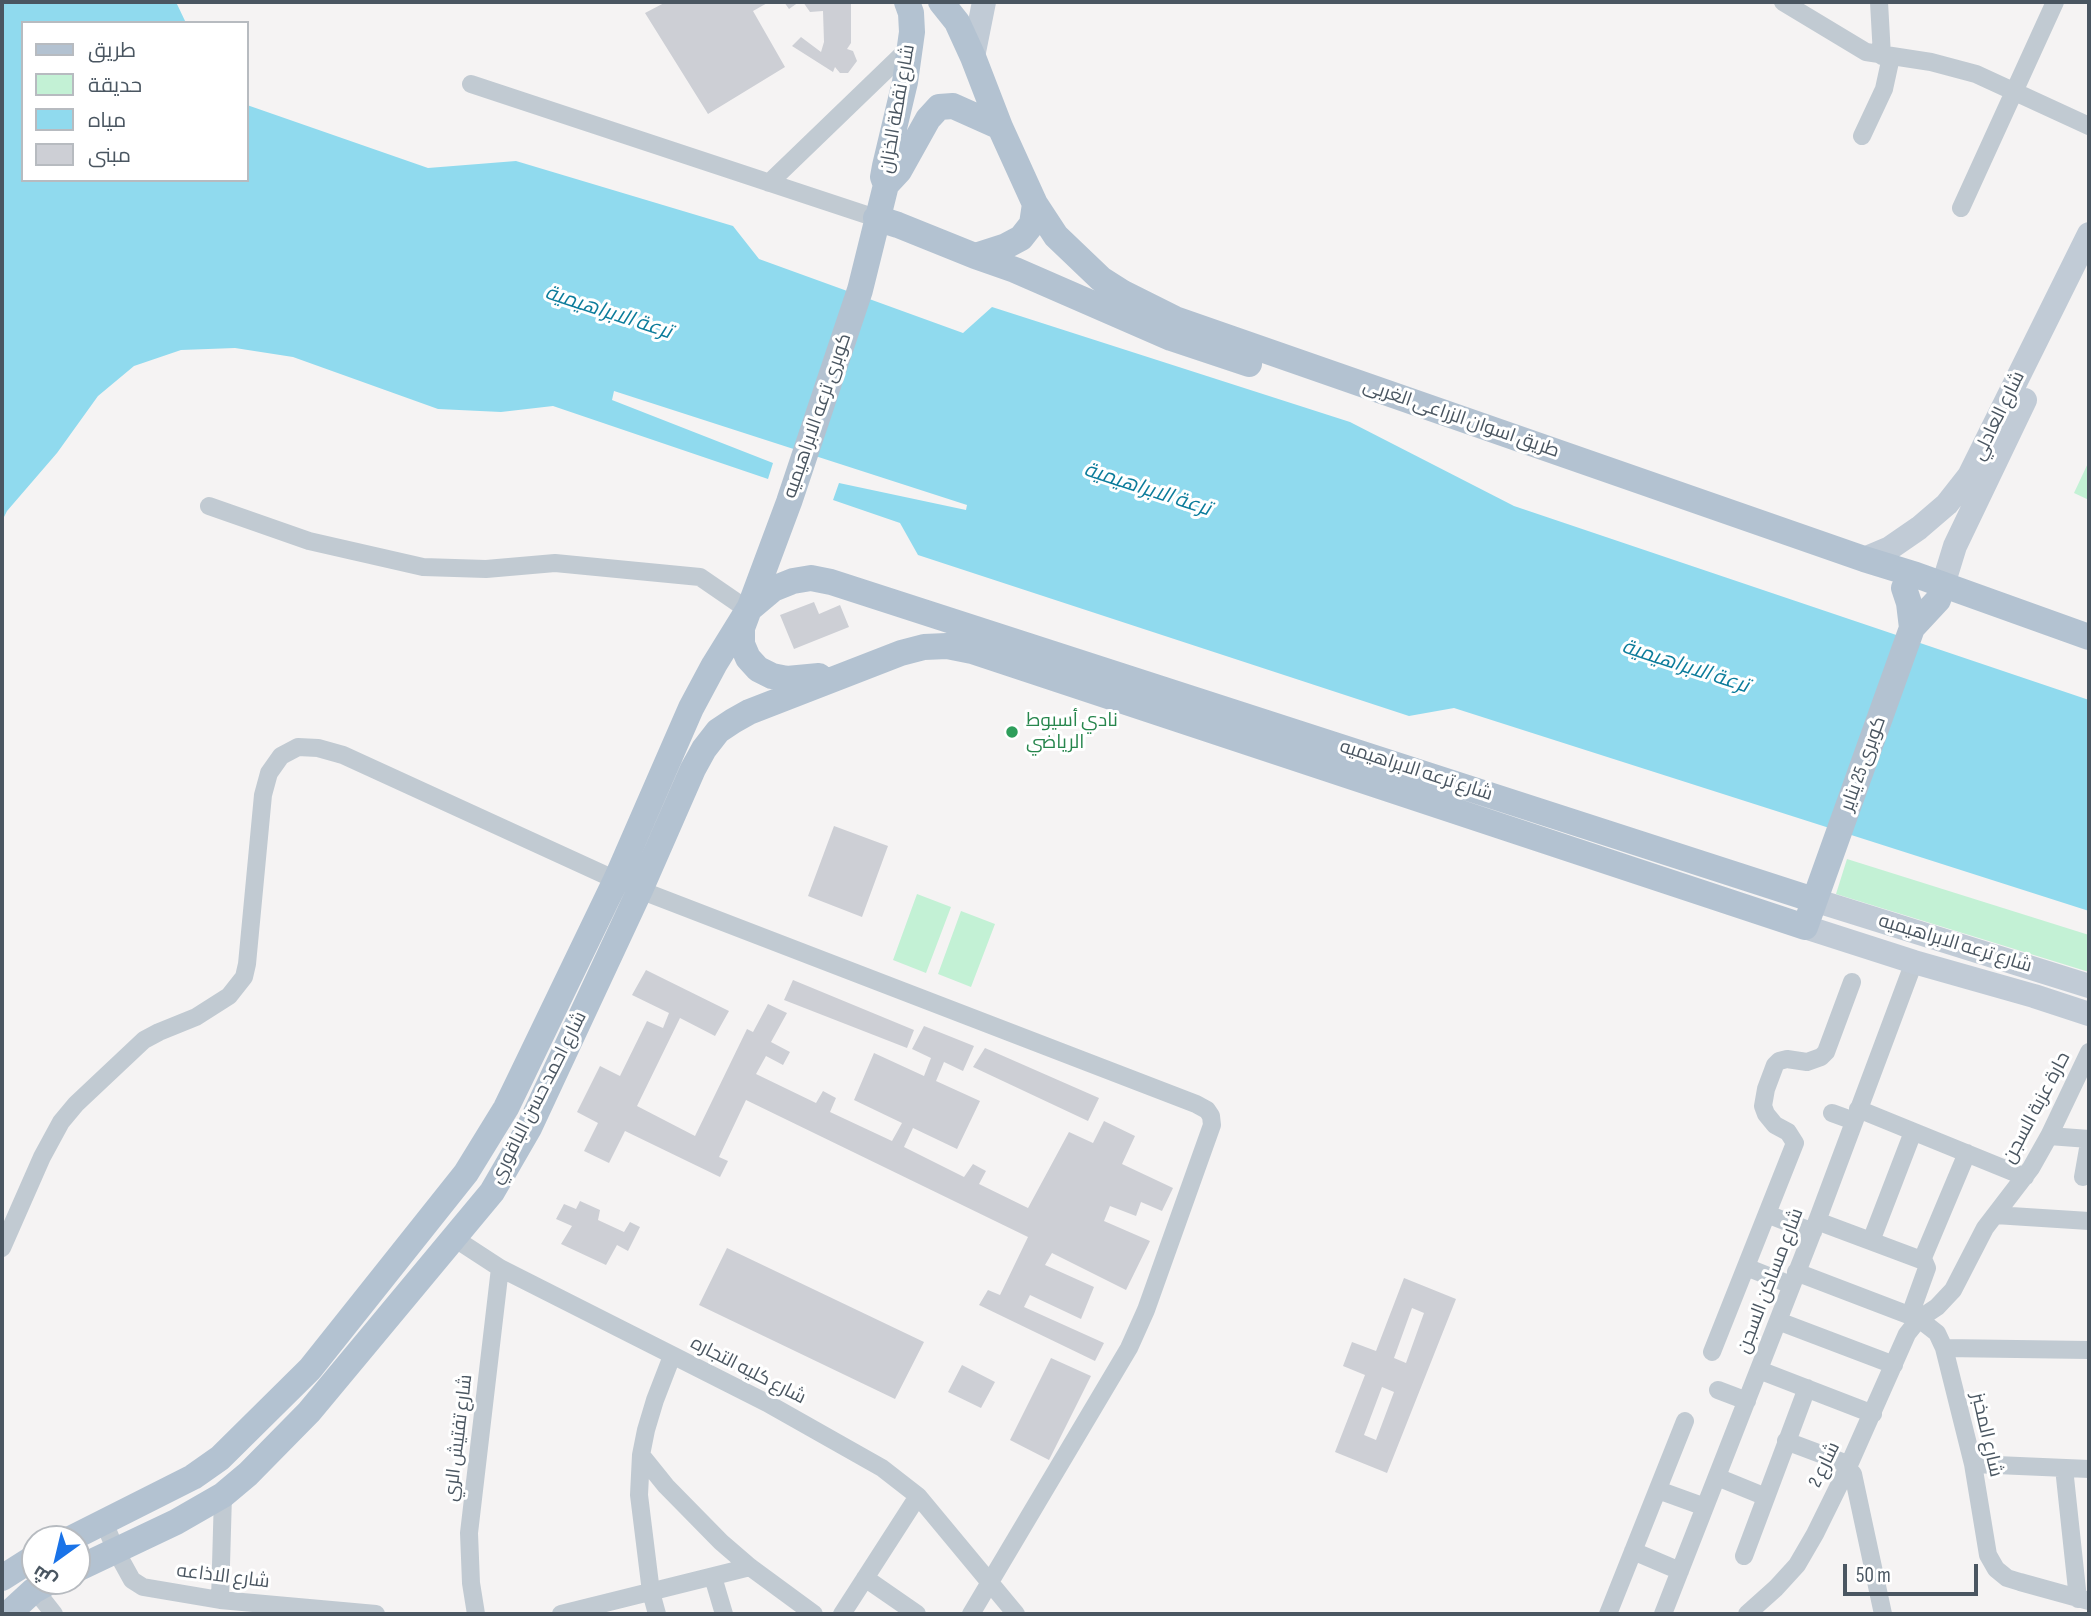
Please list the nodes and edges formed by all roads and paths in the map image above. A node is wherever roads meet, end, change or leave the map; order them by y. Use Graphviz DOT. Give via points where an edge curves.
graph roads {
  1 [pos="941,2"];
  2 [pos="984,2"];
  3 [pos="1783,2"];
  4 [pos="1879,2"];
  5 [pos="2055,2"];
  6 [pos="912,19"];
  7 [pos="969,50"];
  8 [pos="1886,56"];
  9 [pos="471,84"];
  10 [pos="2014,90"];
  11 [pos="2089,126"];
  12 [pos="1000,127"];
  13 [pos="1863,136"];
  14 [pos="769,183"];
  15 [pos="886,185"];
  16 [pos="1035,204"];
  17 [pos="1961,208"];
  18 [pos="877,218"];
  19 [pos="2089,234"];
  20 [pos="975,256"];
  21 [pos="2089,260"];
  22 [pos="209,506"];
  23 [pos="1864,559"];
  24 [pos="1904,588"];
  25 [pos="1940,592"];
  26 [pos="748,610"];
  27 [pos="1912,628"];
  28 [pos="2089,637"];
  29 [pos="2089,650"];
  30 [pos="845,674"];
  31 [pos="1236,725"];
  32 [pos="628,885"];
  33 [pos="1814,900"];
  34 [pos="1805,927"];
  35 [pos="1914,962"];
  36 [pos="2040,970"];
  37 [pos="1852,982"];
  38 [pos="2089,986"];
  39 [pos="2034,996"];
  40 [pos="2089,1013"];
  41 [pos="2089,1052"];
  42 [pos="1832,1113"];
  43 [pos="1856,1115"];
  44 [pos="1913,1132"];
  45 [pos="2049,1136"];
  46 [pos="2089,1141"];
  47 [pos="1967,1153"];
  48 [pos="466,1173"];
  49 [pos="2025,1177"];
  50 [pos="2083,1177"];
  51 [pos="492,1192"];
  52 [pos="1767,1214"];
  53 [pos="1995,1215"];
  54 [pos="2089,1221"];
  55 [pos="1815,1226"];
  56 [pos="454,1238"];
  57 [pos="1871,1241"];
  58 [pos="2,1248"];
  59 [pos="1922,1260"];
  60 [pos="1746,1267"];
  61 [pos="500,1268"];
  62 [pos="1794,1278"];
  63 [pos="1914,1317"];
  64 [pos="1778,1321"];
  65 [pos="1944,1348"];
  66 [pos="2089,1350"];
  67 [pos="1712,1352"];
  68 [pos="672,1356"];
  69 [pos="1894,1365"];
  70 [pos="1759,1370"];
  71 [pos="1807,1388"];
  72 [pos="1718,1390"];
  73 [pos="1746,1401"];
  74 [pos="1873,1414"];
  75 [pos="1685,1420"];
  76 [pos="1786,1441"];
  77 [pos="641,1455"];
  78 [pos="1973,1464"];
  79 [pos="1848,1467"];
  80 [pos="2064,1468"];
  81 [pos="2089,1469"];
  82 [pos="1717,1477"];
  83 [pos="1658,1490"];
  84 [pos="223,1495"];
  85 [pos="918,1496"];
  86 [pos="1766,1497"];
  87 [pos="1705,1507"];
  88 [pos="104,1522"];
  89 [pos="91,1528"];
  90 [pos="116,1551"];
  91 [pos="1633,1551"];
  92 [pos="1744,1556"];
  93 [pos="91,1563"];
  94 [pos="750,1567"];
  95 [pos="1680,1571"];
  96 [pos="713,1577"];
  97 [pos="865,1578"];
  98 [pos="991,1583"];
  99 [pos="651,1592"];
  100 [pos="31,1595"];
  101 [pos="43,1595"];
  102 [pos="220,1600"];
  103 [pos="2084,1600"];
  104 [pos="572,1613"];
  105 [pos="8,1614"];
  106 [pos="54,1614"];
  107 [pos="376,1614"];
  108 [pos="476,1614"];
  109 [pos="657,1614"];
  110 [pos="724,1614"];
  111 [pos="814,1614"];
  112 [pos="842,1614"];
  113 [pos="917,1614"];
  114 [pos="971,1614"];
  115 [pos="1016,1614"];
  116 [pos="1608,1614"];
  117 [pos="1663,1614"];
  118 [pos="1747,1614"];
  119 [pos="1883,1614"];
  1 -- 7 [label="main road, طريق اسوان الزراعى الغربى" via="957,22"];
  2 -- 7 [label="street"];
  3 -- 8 [label="street" via="1866,52"];
  4 -- 8 [label="street"];
  5 -- 10 [label="street"];
  6 -- 14 [label="street"];
  6 -- 15 [label="main road, شارع نقطة الخزان" via="905,82 883,177"];
  7 -- 12 [label="main road, طريق اسوان الزراعى الغربى"];
  8 -- 10 [label="street" via="1956,68"];
  8 -- 13 [label="street" via="1884,89"];
  9 -- 14 [label="street"];
  10 -- 11 [label="street"];
  10 -- 17 [label="street"];
  12 -- 15 [label="main road, شارع نقطة الخزان" via="953,106 939,107"];
  12 -- 16 [label="main road, طريق اسوان الزراعى الغربى"];
  14 -- 18 [label="street"];
  15 -- 18 [label="main road, شارع نقطة الخزان"];
  16 -- 20 [label="main road" via="1032,223 1021,238"];
  16 -- 23 [label="main road, طريق اسوان الزراعى الغربى" via="1056,236 1101,279 1175,319"];
  18 -- 20 [label="main road, طريق اسوان الزراعى الغربى"];
  18 -- 26 [label="main road, كوبرى ترعه الابراهيميه" via="860,290"];
  19 -- 23 [label="street, شارع العادلي" via="1969,476 1947,504 1919,528"];
  20 -- 24 [label="main road, طريق اسوان الزراعى الغربى" via="1171,338"];
  21 -- 25 [label="street, شارع العادلي" via="1955,546"];
  22 -- 26 [label="street" via="309,541 423,566 486,569 555,563 700,577"];
  23 -- 25 [label="main road, طريق اسوان الزراعى الغربى"];
  24 -- 25 [label="main road, طريق اسوان الزراعى الغربى"];
  24 -- 27 [label="main road, كوبرى 25 يناير"];
  25 -- 27 [label="main road, كوبرى 25 يناير"];
  25 -- 28 [label="main road, طريق اسوان الزراعى الغربى"];
  25 -- 29 [label="main road, طريق اسوان الزراعى الغربى"];
  26 -- 30 [label="main road" via="742,644 758,669 787,679"];
  26 -- 31 [label="main road, شارع ترعه الابراهيميه" via="773,589 793,581 831,582"];
  26 -- 32 [label="main road, شارع احمد حسن الباقوري" via="691,708"];
  27 -- 33 [label="main road, كوبرى 25 يناير"];
  30 -- 31 [label="main road, شارع ترعه الابراهيميه" via="924,646 947,646"];
  30 -- 32 [label="main road, شارع احمد حسن الباقوري" via="749,712 718,732 692,769"];
  31 -- 33 [label="main road, شارع ترعه الابراهيميه"];
  31 -- 34 [label="main road, شارع ترعه الابراهيميه"];
  32 -- 48 [label="main road, شارع احمد حسن الباقوري"];
  32 -- 51 [label="main road, شارع احمد حسن الباقوري" via="528,1128"];
  32 -- 58 [label="street" via="343,755 298,747 281,756 269,773 263,794 244,977 229,996 196,1017 144,1040 76,1104 42,1157"];
  32 -- 98 [label="street" via="1196,1104 1212,1116 1129,1348"];
  33 -- 34 [label="main road, كوبرى 25 يناير"];
  33 -- 36 [label="street, شارع ترعه الابراهيميه"];
  34 -- 35 [label="street, شارع ترعه الابراهيميه"];
  35 -- 39 [label="street, شارع ترعه الابراهيميه"];
  35 -- 43 [label="street, شارع مساكن السجن"];
  36 -- 38 [label="street, شارع ترعه الابراهيميه"];
  36 -- 39 [label="street"];
  37 -- 52 [label="street" via="1826,1052 1807,1062 1779,1061 1766,1089 1766,1114 1795,1143"];
  39 -- 40 [label="street, شارع ترعه الابراهيميه"];
  41 -- 45 [label="street, حارة عزبة السجن"];
  42 -- 43 [label="street"];
  43 -- 44 [label="street"];
  43 -- 55 [label="street, شارع مساكن السجن"];
  44 -- 47 [label="street"];
  44 -- 57 [label="street"];
  45 -- 46 [label="street"];
  45 -- 49 [label="street, حارة عزبة السجن"];
  46 -- 50 [label="street"];
  47 -- 49 [label="street"];
  47 -- 59 [label="street"];
  48 -- 51 [label="main road"];
  48 -- 88 [label="main road, شارع احمد حسن الباقوري" via="310,1369 265,1415 193,1477"];
  49 -- 53 [label="street, حارة عزبة السجن"];
  51 -- 56 [label="main road, شارع احمد حسن الباقوري"];
  52 -- 55 [label="street"];
  52 -- 60 [label="street"];
  53 -- 54 [label="street"];
  53 -- 63 [label="street, حارة عزبة السجن" via="1953,1290 1937,1307"];
  55 -- 57 [label="street"];
  55 -- 62 [label="street, شارع مساكن السجن"];
  56 -- 61 [label="street, شارع كليه التجاره"];
  56 -- 84 [label="main road, شارع احمد حسن الباقوري" via="309,1412"];
  57 -- 59 [label="street"];
  59 -- 63 [label="street" via="1927,1268"];
  60 -- 62 [label="street"];
  60 -- 67 [label="street"];
  61 -- 68 [label="street, شارع كليه التجاره"];
  61 -- 108 [label="street, شارع تفتيش الري" via="469,1533"];
  62 -- 63 [label="street"];
  62 -- 64 [label="street, شارع مساكن السجن"];
  63 -- 65 [label="street, شارع المخبز" via="1937,1333"];
  63 -- 69 [label="street, شارع 2"];
  64 -- 69 [label="street"];
  64 -- 70 [label="street, شارع مساكن السجن"];
  65 -- 66 [label="street"];
  65 -- 78 [label="street, شارع المخبز"];
  68 -- 77 [label="street"];
  68 -- 85 [label="street, شارع كليه التجاره" via="847,1446"];
  69 -- 74 [label="street, شارع 2"];
  70 -- 71 [label="street"];
  70 -- 73 [label="street, شارع مساكن السجن"];
  71 -- 74 [label="street"];
  71 -- 76 [label="street"];
  72 -- 73 [label="street"];
  73 -- 82 [label="street, شارع مساكن السجن"];
  74 -- 79 [label="street, شارع 2"];
  75 -- 83 [label="street"];
  76 -- 79 [label="street"];
  76 -- 86 [label="street"];
  77 -- 94 [label="street" via="692,1514"];
  77 -- 99 [label="street" via="639,1495"];
  78 -- 80 [label="street"];
  78 -- 103 [label="street, شارع المخبز" via="1987,1555 1996,1569 2007,1578"];
  79 -- 118 [label="street, شارع 2" via="1797,1564"];
  79 -- 119 [label="street"];
  80 -- 81 [label="street"];
  80 -- 103 [label="street"];
  82 -- 86 [label="street"];
  82 -- 87 [label="street, شارع مساكن السجن"];
  83 -- 87 [label="street"];
  83 -- 91 [label="street"];
  84 -- 90 [label="main road, شارع احمد حسن الباقوري"];
  84 -- 102 [label="street"];
  85 -- 97 [label="street"];
  85 -- 98 [label="street, شارع كليه التجاره"];
  86 -- 92 [label="street"];
  87 -- 95 [label="street, شارع مساكن السجن"];
  88 -- 89 [label="main road, شارع احمد حسن الباقوري"];
  88 -- 90 [label="street, شارع الاذاعه"];
  90 -- 93 [label="main road, شارع احمد حسن الباقوري"];
  90 -- 102 [label="street, شارع الاذاعه" via="139,1586"];
  91 -- 95 [label="street"];
  91 -- 116 [label="street"];
  94 -- 96 [label="street"];
  94 -- 111 [label="street"];
  95 -- 117 [label="street, شارع مساكن السجن"];
  96 -- 99 [label="street"];
  96 -- 110 [label="street"];
  97 -- 112 [label="street"];
  97 -- 113 [label="street"];
  98 -- 114 [label="street"];
  98 -- 115 [label="street, شارع كليه التجاره"];
  99 -- 104 [label="street"];
  99 -- 109 [label="street"];
  100 -- 105 [label="main road"];
  101 -- 106 [label="street"];
  102 -- 107 [label="street, شارع الاذاعه"];
}
